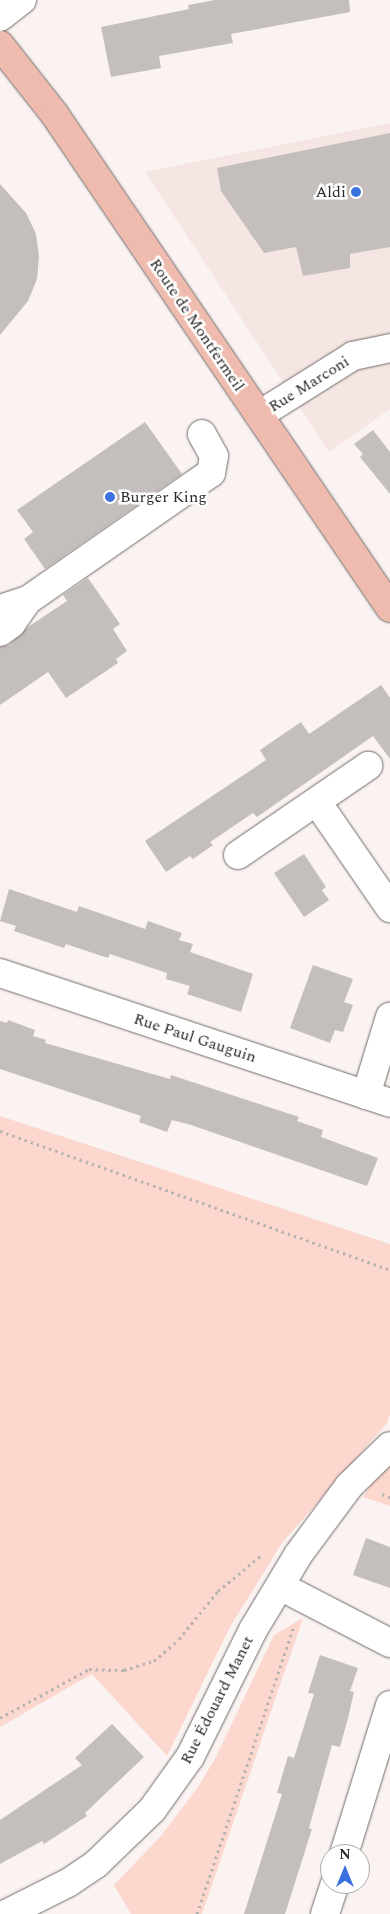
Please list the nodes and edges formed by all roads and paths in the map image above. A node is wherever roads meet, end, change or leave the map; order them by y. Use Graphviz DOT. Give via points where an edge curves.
graph roads {
  1 [pos="22,0"];
  2 [pos="0,17"];
  3 [pos="0,45"];
  4 [pos="390,348"];
  5 [pos="259,415"];
  6 [pos="202,434"];
  7 [pos="28,600"];
  8 [pos="390,608"];
  9 [pos="0,609"];
  10 [pos="0,632"];
  11 [pos="368,766"];
  12 [pos="317,802"];
  13 [pos="238,856"];
  14 [pos="390,908"];
  15 [pos="0,973"];
  16 [pos="390,1016"];
  17 [pos="378,1099"];
  18 [pos="0,1131"];
  19 [pos="390,1270"];
  20 [pos="390,1446"];
  21 [pos="272,1549"];
  22 [pos="280,1586"];
  23 [pos="390,1643"];
  24 [pos="390,1706"];
  25 [pos="0,1718"];
  26 [pos="347,1844"];
  27 [pos="332,1894"];
  28 [pos="6,1914"];
  29 [pos="197,1914"];
  30 [pos="325,1914"];
  1 -- 2 [label="street"];
  3 -- 5 [label="main road, Route de Montfermeil" via="55,114"];
  4 -- 5 [label="street, Rue Marconi" via="353,356"];
  5 -- 8 [label="main road, Route de Montfermeil"];
  6 -- 7 [label="street" via="214,456 211,473"];
  7 -- 9 [label="street"];
  7 -- 10 [label="street" via="11,624"];
  11 -- 12 [label="street"];
  12 -- 13 [label="street"];
  12 -- 14 [label="street"];
  15 -- 17 [label="street, Rue Paul Gauguin"];
  16 -- 17 [label="street"];
  18 -- 19 [label="path"];
  20 -- 22 [label="street, Rue Édouard Manet" via="366,1467 326,1514"];
  21 -- 25 [label="path" via="218,1591 179,1639 154,1662 124,1670 89,1668"];
  22 -- 23 [label="street"];
  22 -- 28 [label="street, Rue Édouard Manet" via="253,1630 190,1757 152,1810 96,1864 68,1883"];
  22 -- 29 [label="path" via="295,1623"];
  24 -- 26 [label="street"];
  27 -- 30 [label="street"];
}
